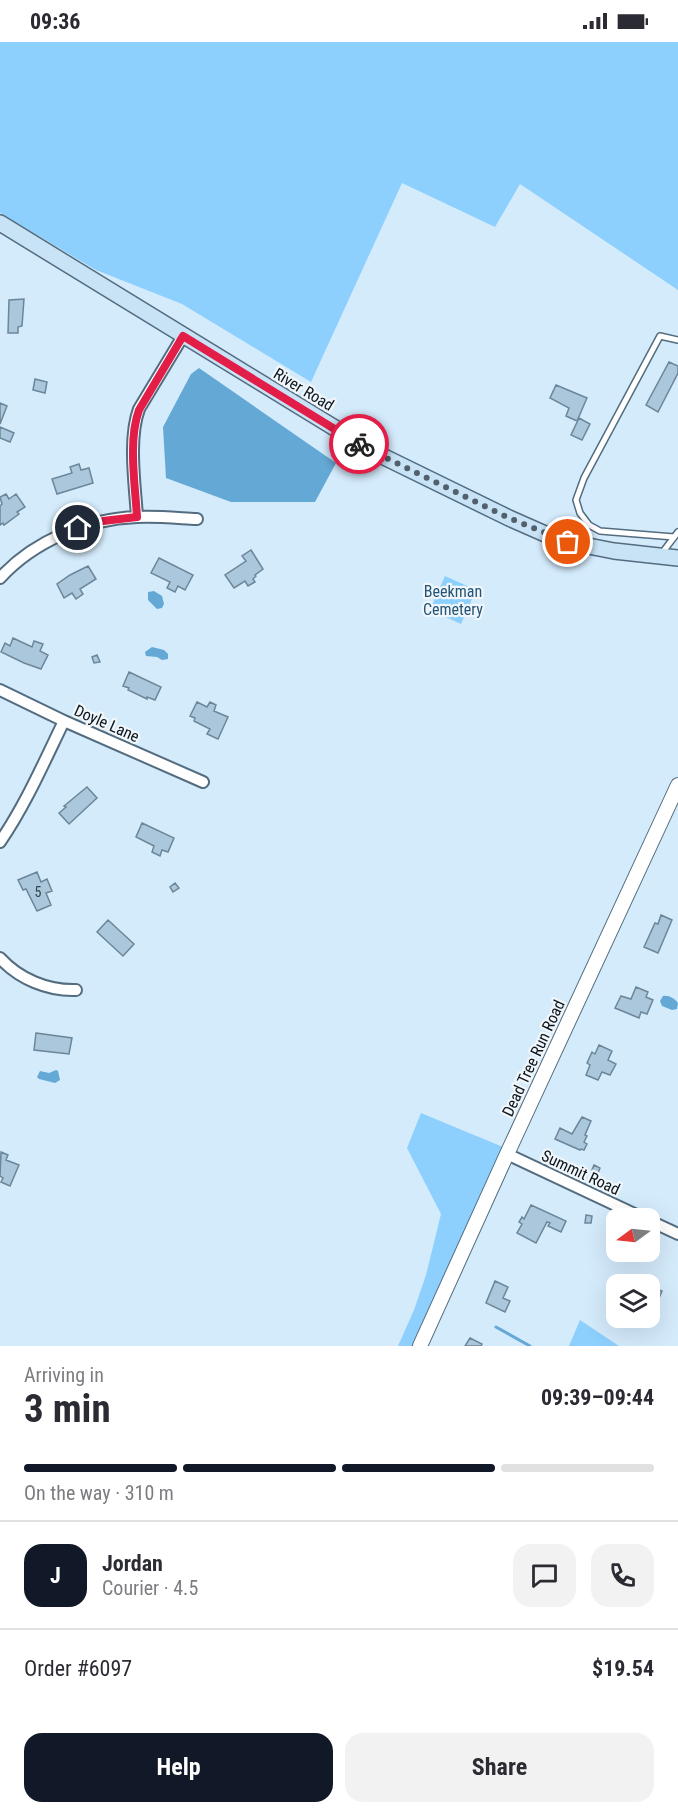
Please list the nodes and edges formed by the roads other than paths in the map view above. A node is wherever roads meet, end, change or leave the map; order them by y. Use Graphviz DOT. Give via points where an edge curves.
graph roads {
  1 [pos="0,223"];
  2 [pos="183,336"];
  3 [pos="678,340"];
  4 [pos="137,517"];
  5 [pos="197,519"];
  6 [pos="676,535"];
  7 [pos="659,557"];
  8 [pos="678,558"];
  9 [pos="0,578"];
  10 [pos="0,690"];
  11 [pos="64,721"];
  12 [pos="202,782"];
  13 [pos="678,785"];
  14 [pos="0,842"];
  15 [pos="0,958"];
  16 [pos="76,990"];
  17 [pos="507,1154"];
  18 [pos="622,1208"];
  19 [pos="660,1226"];
  20 [pos="678,1234"];
  21 [pos="420,1346"];
  1 -- 2 [label="main road, River Road"];
  2 -- 4 [label="street" via="135,420"];
  2 -- 7 [label="main road, River Road" via="374,452 509,518 568,542"];
  3 -- 6 [label="lane" via="660,336 576,500 580,513 600,531"];
  4 -- 5 [label="street"];
  4 -- 9 [label="street" via="103,521 59,536 39,546"];
  6 -- 7 [label="lane"];
  7 -- 8 [label="main road, River Road"];
  10 -- 11 [label="street, Doyle Lane"];
  11 -- 12 [label="street, Doyle Lane"];
  11 -- 14 [label="street" via="35,783"];
  13 -- 17 [label="street, Dead Tree Run Road"];
  15 -- 16 [label="street" via="25,978 43,986"];
  17 -- 18 [label="street, Summit Road"];
  17 -- 21 [label="street, Dead Tree Run Road"];
  19 -- 20 [label="street"];
}
